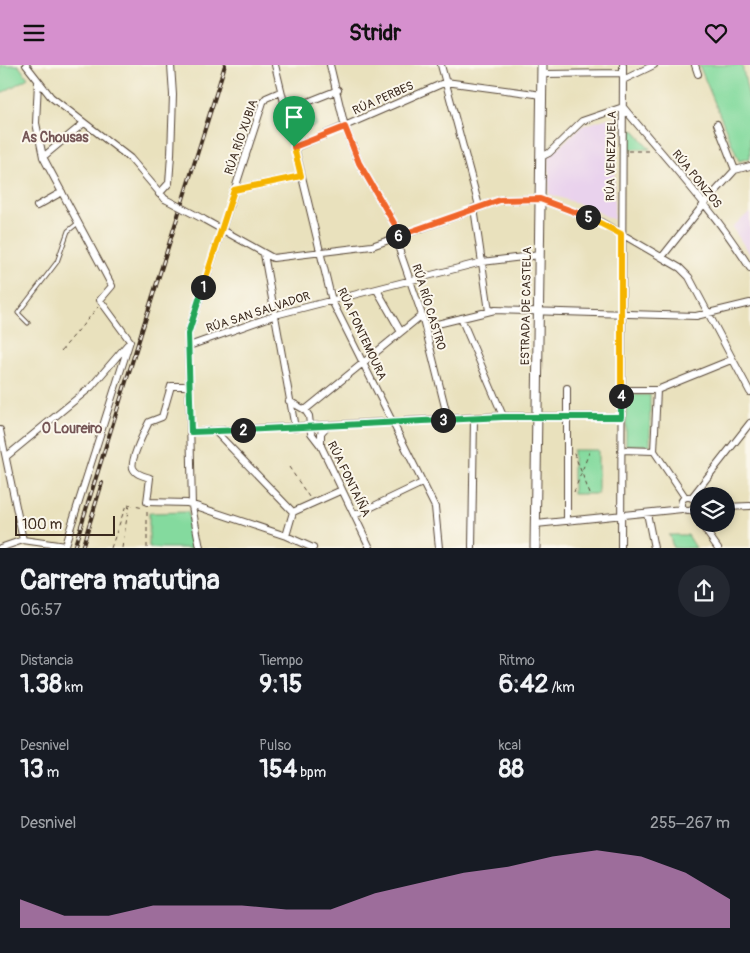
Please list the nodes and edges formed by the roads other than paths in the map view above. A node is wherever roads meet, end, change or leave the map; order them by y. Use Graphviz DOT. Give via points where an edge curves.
graph roads {
  1 [pos="26,65"];
  2 [pos="171,65"];
  3 [pos="275,65"];
  4 [pos="330,65"];
  5 [pos="441,65"];
  6 [pos="623,65"];
  7 [pos="654,65"];
  8 [pos="695,65"];
  9 [pos="542,69"];
  10 [pos="698,74"];
  11 [pos="623,76"];
  12 [pos="446,82"];
  13 [pos="38,83"];
  14 [pos="338,90"];
  15 [pos="280,91"];
  16 [pos="542,95"];
  17 [pos="623,107"];
  18 [pos="285,111"];
  19 [pos="84,123"];
  20 [pos="717,124"];
  21 [pos="345,127"];
  22 [pos="294,147"];
  23 [pos="43,157"];
  24 [pos="541,157"];
  25 [pos="750,166"];
  26 [pos="735,171"];
  27 [pos="301,176"];
  28 [pos="234,190"];
  29 [pos="62,192"];
  30 [pos="159,194"];
  31 [pos="540,199"];
  32 [pos="704,204"];
  33 [pos="37,206"];
  34 [pos="477,207"];
  35 [pos="78,223"];
  36 [pos="221,230"];
  37 [pos="621,234"];
  38 [pos="398,236"];
  39 [pos="320,253"];
  40 [pos="264,254"];
  41 [pos="540,255"];
  42 [pos="662,257"];
  43 [pos="482,262"];
  44 [pos="750,268"];
  45 [pos="409,281"];
  46 [pos="377,289"];
  47 [pos="332,301"];
  48 [pos="750,303"];
  49 [pos="489,311"];
  50 [pos="539,311"];
  51 [pos="621,312"];
  52 [pos="275,315"];
  53 [pos="422,315"];
  54 [pos="708,315"];
  55 [pos="462,318"];
  56 [pos="28,323"];
  57 [pos="425,327"];
  58 [pos="401,332"];
  59 [pos="130,341"];
  60 [pos="188,346"];
  61 [pos="731,360"];
  62 [pos="362,363"];
  63 [pos="190,386"];
  64 [pos="567,388"];
  65 [pos="621,390"];
  66 [pos="657,390"];
  67 [pos="750,393"];
  68 [pos="289,401"];
  69 [pos="305,410"];
  70 [pos="503,417"];
  71 [pos="537,417"];
  72 [pos="567,417"];
  73 [pos="621,417"];
  74 [pos="474,418"];
  75 [pos="448,419"];
  76 [pos="392,423"];
  77 [pos="750,423"];
  78 [pos="327,426"];
  79 [pos="310,427"];
  80 [pos="295,428"];
  81 [pos="0,430"];
  82 [pos="216,431"];
  83 [pos="191,432"];
  84 [pos="321,446"];
  85 [pos="621,450"];
  86 [pos="654,451"];
  87 [pos="7,456"];
  88 [pos="422,483"];
  89 [pos="342,490"];
  90 [pos="688,497"];
  91 [pos="192,506"];
  92 [pos="750,506"];
  93 [pos="735,507"];
  94 [pos="682,509"];
  95 [pos="690,510"];
  96 [pos="293,512"];
  97 [pos="647,513"];
  98 [pos="354,515"];
  99 [pos="622,515"];
  100 [pos="568,521"];
  101 [pos="536,523"];
  102 [pos="707,532"];
  103 [pos="286,536"];
  104 [pos="24,540"];
  105 [pos="64,547"];
  106 [pos="0,548"];
  107 [pos="200,548"];
  108 [pos="313,548"];
  109 [pos="370,548"];
  110 [pos="439,548"];
  111 [pos="472,548"];
  112 [pos="536,548"];
  113 [pos="621,548"];
  114 [pos="654,548"];
  115 [pos="718,548"];
  1 -- 13 [label="street"];
  2 -- 30 [label="street" via="173,95 169,183"];
  3 -- 15 [label="street"];
  4 -- 14 [label="street, RÚA RÍO CASTRO"];
  5 -- 12 [label="street"];
  6 -- 11 [label="street, RÚA VENEZUELA"];
  7 -- 11 [label="street"];
  8 -- 10 [label="street"];
  9 -- 11 [label="street"];
  9 -- 16 [label="main road, ESTRADA DE CASTELA"];
  11 -- 17 [label="street, RÚA VENEZUELA"];
  12 -- 16 [label="street"];
  12 -- 21 [label="street, RÚA PERBES"];
  12 -- 34 [label="street"];
  13 -- 19 [label="street"];
  13 -- 23 [label="street" via="36,123"];
  14 -- 18 [label="street"];
  14 -- 21 [label="street, RÚA RÍO CASTRO"];
  15 -- 18 [label="street, RÚA FONTEMOURA"];
  15 -- 28 [label="street, RÚA RÍO XUBIA" via="263,102"];
  16 -- 24 [label="main road, ESTRADA DE CASTELA"];
  17 -- 24 [label="street" via="582,121"];
  17 -- 32 [label="street, RÚA PONZOS"];
  17 -- 37 [label="street, RÚA VENEZUELA"];
  18 -- 22 [label="street, RÚA FONTEMOURA"];
  19 -- 23 [label="street"];
  19 -- 30 [label="street" via="130,158"];
  20 -- 26 [label="street"];
  21 -- 22 [label="street, RÚA PERBES"];
  21 -- 38 [label="street, RÚA RÍO CASTRO" via="359,163 398,230"];
  22 -- 27 [label="street, RÚA FONTEMOURA"];
  23 -- 29 [label="street"];
  24 -- 31 [label="main road, ESTRADA DE CASTELA"];
  25 -- 26 [label="street"];
  26 -- 32 [label="street"];
  27 -- 28 [label="street"];
  27 -- 39 [label="street, RÚA FONTEMOURA"];
  28 -- 36 [label="street, RÚA RÍO XUBIA"];
  29 -- 33 [label="street"];
  29 -- 35 [label="street"];
  30 -- 36 [label="street, bridge"];
  31 -- 34 [label="street" via="500,200"];
  31 -- 37 [label="street" via="576,211"];
  31 -- 41 [label="main road, ESTRADA DE CASTELA"];
  32 -- 42 [label="street"];
  32 -- 44 [label="street, RÚA PONZOS"];
  34 -- 38 [label="street"];
  34 -- 43 [label="street"];
  35 -- 56 [label="lane" via="68,231 57,262 18,313"];
  35 -- 59 [label="street" via="112,287 100,300 101,303"];
  36 -- 40 [label="street"];
  36 -- 60 [label="street, RÚA RÍO XUBIA" via="188,334"];
  37 -- 42 [label="street"];
  37 -- 51 [label="street, RÚA VENEZUELA"];
  38 -- 39 [label="street" via="372,246"];
  38 -- 45 [label="street, RÚA RÍO CASTRO" via="397,243"];
  39 -- 40 [label="street" via="273,258"];
  39 -- 47 [label="street, RÚA FONTEMOURA"];
  40 -- 52 [label="street"];
  41 -- 43 [label="street, RÚA SAN SALVADOR"];
  41 -- 50 [label="main road, ESTRADA DE CASTELA"];
  42 -- 54 [label="street" via="689,277"];
  43 -- 45 [label="street, RÚA SAN SALVADOR"];
  43 -- 49 [label="street"];
  45 -- 46 [label="street, RÚA SAN SALVADOR"];
  45 -- 53 [label="street, RÚA RÍO CASTRO"];
  46 -- 47 [label="street, RÚA SAN SALVADOR"];
  46 -- 58 [label="street"];
  47 -- 52 [label="street, RÚA SAN SALVADOR"];
  47 -- 62 [label="street, RÚA FONTEMOURA"];
  48 -- 54 [label="street"];
  49 -- 50 [label="street"];
  49 -- 55 [label="street"];
  50 -- 51 [label="street"];
  50 -- 71 [label="main road, ESTRADA DE CASTELA"];
  51 -- 54 [label="street"];
  51 -- 65 [label="street, RÚA VENEZUELA"];
  52 -- 60 [label="street, RÚA SAN SALVADOR"];
  52 -- 68 [label="street"];
  53 -- 57 [label="street, RÚA RÍO CASTRO"];
  53 -- 58 [label="street"];
  54 -- 61 [label="street"];
  55 -- 57 [label="street"];
  55 -- 70 [label="street"];
  57 -- 75 [label="street, RÚA RÍO CASTRO"];
  58 -- 62 [label="street"];
  59 -- 87 [label="street" via="91,387"];
  59 -- 105 [label="street"];
  60 -- 63 [label="street, RÚA RÍO XUBIA"];
  61 -- 66 [label="street"];
  61 -- 67 [label="street"];
  62 -- 69 [label="street"];
  62 -- 76 [label="street, RÚA FONTEMOURA"];
  63 -- 83 [label="street, RÚA RÍO XUBIA"];
  63 -- 91 [label="street" via="171,386 162,417 149,422 132,464 139,475 150,478 146,505 187,503"];
  64 -- 72 [label="street"];
  65 -- 66 [label="street"];
  65 -- 73 [label="street, RÚA VENEZUELA"];
  66 -- 86 [label="street"];
  68 -- 69 [label="street"];
  68 -- 80 [label="street"];
  69 -- 79 [label="street, RÚA FONTAÍÑA"];
  70 -- 71 [label="street"];
  70 -- 74 [label="street"];
  71 -- 72 [label="street"];
  71 -- 101 [label="main road, ESTRADA DE CASTELA"];
  72 -- 73 [label="street"];
  72 -- 100 [label="street"];
  73 -- 85 [label="street, RÚA VENEZUELA"];
  74 -- 75 [label="street"];
  74 -- 111 [label="street"];
  75 -- 76 [label="street"];
  76 -- 78 [label="street"];
  76 -- 88 [label="street, RÚA FONTEMOURA"];
  77 -- 90 [label="street"];
  78 -- 79 [label="street"];
  78 -- 84 [label="street" via="321,433"];
  79 -- 80 [label="street"];
  79 -- 84 [label="street, RÚA FONTAÍÑA"];
  80 -- 82 [label="street"];
  81 -- 87 [label="street"];
  82 -- 83 [label="street"];
  82 -- 96 [label="street"];
  83 -- 91 [label="street, RÚA RÍO XUBIA"];
  84 -- 89 [label="street, RÚA FONTAÍÑA"];
  85 -- 86 [label="street"];
  85 -- 99 [label="street, RÚA VENEZUELA"];
  86 -- 90 [label="street"];
  87 -- 104 [label="street"];
  88 -- 98 [label="street"];
  88 -- 110 [label="street, RÚA FONTEMOURA" via="435,507"];
  89 -- 96 [label="street"];
  89 -- 98 [label="street, RÚA FONTAÍÑA"];
  90 -- 94 [label="street" via="681,502"];
  91 -- 103 [label="street"];
  91 -- 107 [label="street, RÚA RÍO XUBIA"];
  92 -- 93 [label="street"];
  94 -- 95 [label="street"];
  94 -- 97 [label="street"];
  96 -- 103 [label="street"];
  97 -- 99 [label="street"];
  97 -- 114 [label="street"];
  98 -- 109 [label="street, RÚA FONTAÍÑA"];
  99 -- 100 [label="street"];
  99 -- 113 [label="street, RÚA VENEZUELA"];
  100 -- 101 [label="street"];
  101 -- 112 [label="main road, ESTRADA DE CASTELA"];
  102 -- 115 [label="street"];
  103 -- 108 [label="street"];
  104 -- 105 [label="street"];
  104 -- 106 [label="street"];
}
